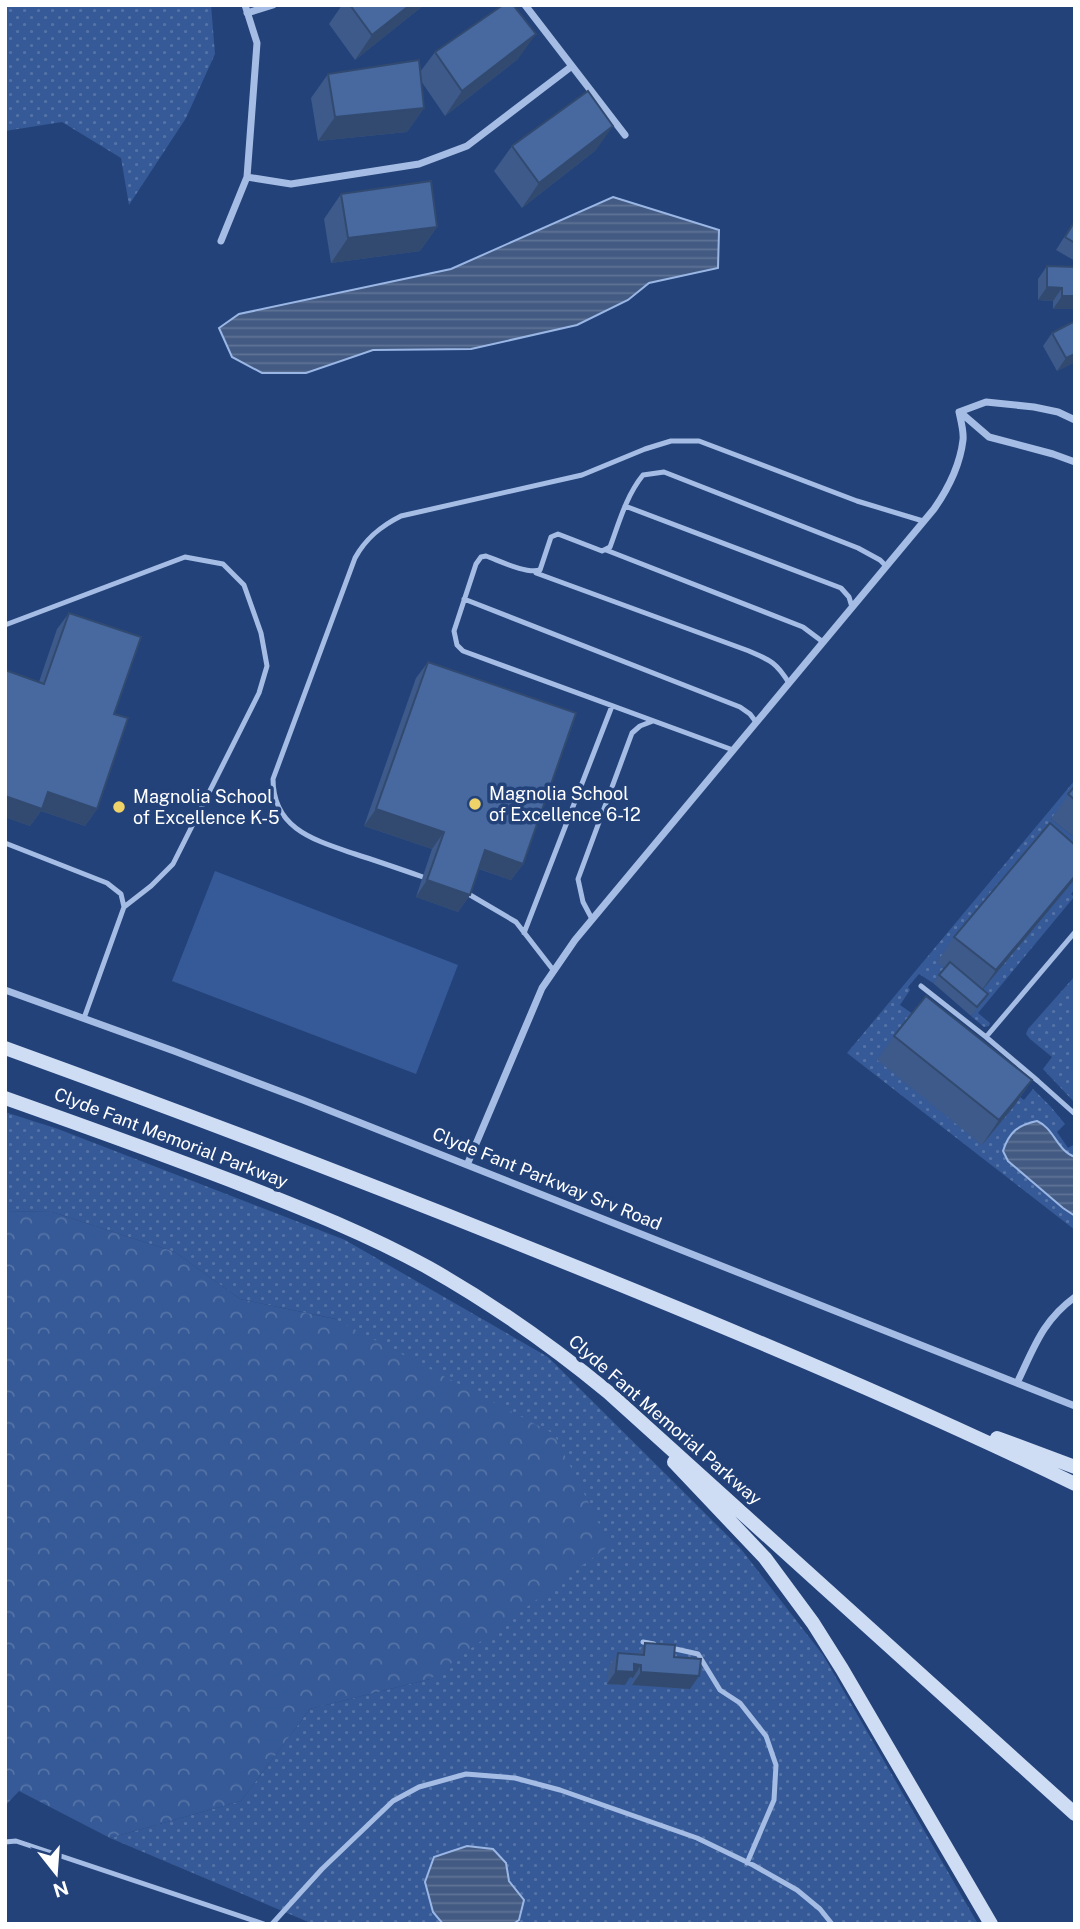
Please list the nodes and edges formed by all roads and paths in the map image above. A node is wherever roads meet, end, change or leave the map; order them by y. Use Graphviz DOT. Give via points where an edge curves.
graph roads {
  1 [pos="273,5"];
  2 [pos="525,5"];
  3 [pos="246,9"];
  4 [pos="572,66"];
  5 [pos="625,135"];
  6 [pos="247,177"];
  7 [pos="221,241"];
  8 [pos="959,412"];
  9 [pos="1075,420"];
  10 [pos="1075,462"];
  11 [pos="625,506"];
  12 [pos="923,522"];
  13 [pos="606,550"];
  14 [pos="886,566"];
  15 [pos="534,572"];
  16 [pos="464,599"];
  17 [pos="852,607"];
  18 [pos="5,625"];
  19 [pos="823,642"];
  20 [pos="789,683"];
  21 [pos="612,706"];
  22 [pos="653,721"];
  23 [pos="756,722"];
  24 [pos="733,750"];
  25 [pos="5,843"];
  26 [pos="423,877"];
  27 [pos="465,892"];
  28 [pos="124,907"];
  29 [pos="592,919"];
  30 [pos="1075,932"];
  31 [pos="524,933"];
  32 [pos="554,971"];
  33 [pos="920,986"];
  34 [pos="5,990"];
  35 [pos="84,1018"];
  36 [pos="986,1037"];
  37 [pos="5,1048"];
  38 [pos="5,1098"];
  39 [pos="1075,1114"];
  40 [pos="467,1165"];
  41 [pos="1075,1297"];
  42 [pos="1017,1383"];
  43 [pos="608,1392"];
  44 [pos="1075,1406"];
  45 [pos="943,1423"];
  46 [pos="1075,1467"];
  47 [pos="1075,1484"];
  48 [pos="643,1642"];
  49 [pos="1075,1814"];
  50 [pos="5,1842"];
  51 [pos="747,1863"];
  52 [pos="264,1924"];
  53 [pos="272,1924"];
  54 [pos="832,1924"];
  55 [pos="991,1924"];
  1 -- 3 [label="street"];
  2 -- 4 [label="street"];
  3 -- 6 [label="street" via="257,43"];
  4 -- 5 [label="street"];
  4 -- 6 [label="street" via="467,146 419,164 292,184"];
  6 -- 7 [label="street"];
  8 -- 9 [label="street" via="985,401 1058,412"];
  8 -- 10 [label="street" via="989,437"];
  8 -- 12 [label="street" via="963,439 956,469 947,491"];
  11 -- 13 [label="lane"];
  11 -- 14 [label="lane" via="643,475 664,472 858,548"];
  11 -- 17 [label="lane" via="841,588"];
  12 -- 14 [label="street"];
  12 -- 26 [label="lane" via="688,440 645,449 582,475 401,516 382,526 362,544 355,558 273,779 273,792 281,814 312,839"];
  13 -- 15 [label="lane" via="558,534 551,537 540,570"];
  13 -- 19 [label="lane" via="803,627"];
  14 -- 17 [label="street"];
  15 -- 16 [label="lane" via="481,557"];
  15 -- 20 [label="lane" via="772,661"];
  16 -- 21 [label="lane" via="454,631 463,651"];
  16 -- 23 [label="lane" via="730,703"];
  17 -- 19 [label="street"];
  18 -- 28 [label="lane" via="185,557 223,564 244,585 267,666 259,693 173,864"];
  19 -- 20 [label="street"];
  20 -- 23 [label="street"];
  21 -- 22 [label="lane"];
  21 -- 31 [label="lane"];
  22 -- 24 [label="lane"];
  22 -- 29 [label="lane" via="632,733 578,879"];
  23 -- 24 [label="street"];
  24 -- 29 [label="street"];
  25 -- 28 [label="lane" via="107,883 121,894"];
  27 -- 31 [label="lane" via="516,922"];
  28 -- 35 [label="lane"];
  29 -- 32 [label="street"];
  30 -- 36 [label="lane"];
  31 -- 32 [label="lane"];
  32 -- 40 [label="street" via="542,988"];
  33 -- 36 [label="lane"];
  34 -- 35 [label="street, Clyde Fant Parkway Srv Road"];
  35 -- 40 [label="street, Clyde Fant Parkway Srv Road"];
  36 -- 39 [label="lane"];
  37 -- 45 [label="main road, Clyde Fant Memorial Parkway" via="475,1226 714,1322"];
  38 -- 43 [label="main road, Clyde Fant Memorial Parkway" via="158,1152 358,1232 496,1309"];
  40 -- 42 [label="street, Clyde Fant Parkway Srv Road"];
  41 -- 42 [label="street" via="1055,1312 1042,1331"];
  42 -- 44 [label="street, Clyde Fant Parkway Srv Road"];
  43 -- 49 [label="main road, Clyde Fant Memorial Parkway"];
  43 -- 55 [label="main road" via="765,1558 805,1612"];
  45 -- 46 [label="main road"];
  45 -- 47 [label="main road, Clyde Fant Memorial Parkway"];
  48 -- 51 [label="lane" via="698,1654 720,1690 740,1703 766,1736 776,1765 774,1800"];
  50 -- 52 [label="lane" via="16,1841"];
  51 -- 53 [label="lane" via="697,1838 560,1790 515,1778 466,1774 419,1787 393,1801"];
  51 -- 54 [label="lane" via="797,1890"];
}
